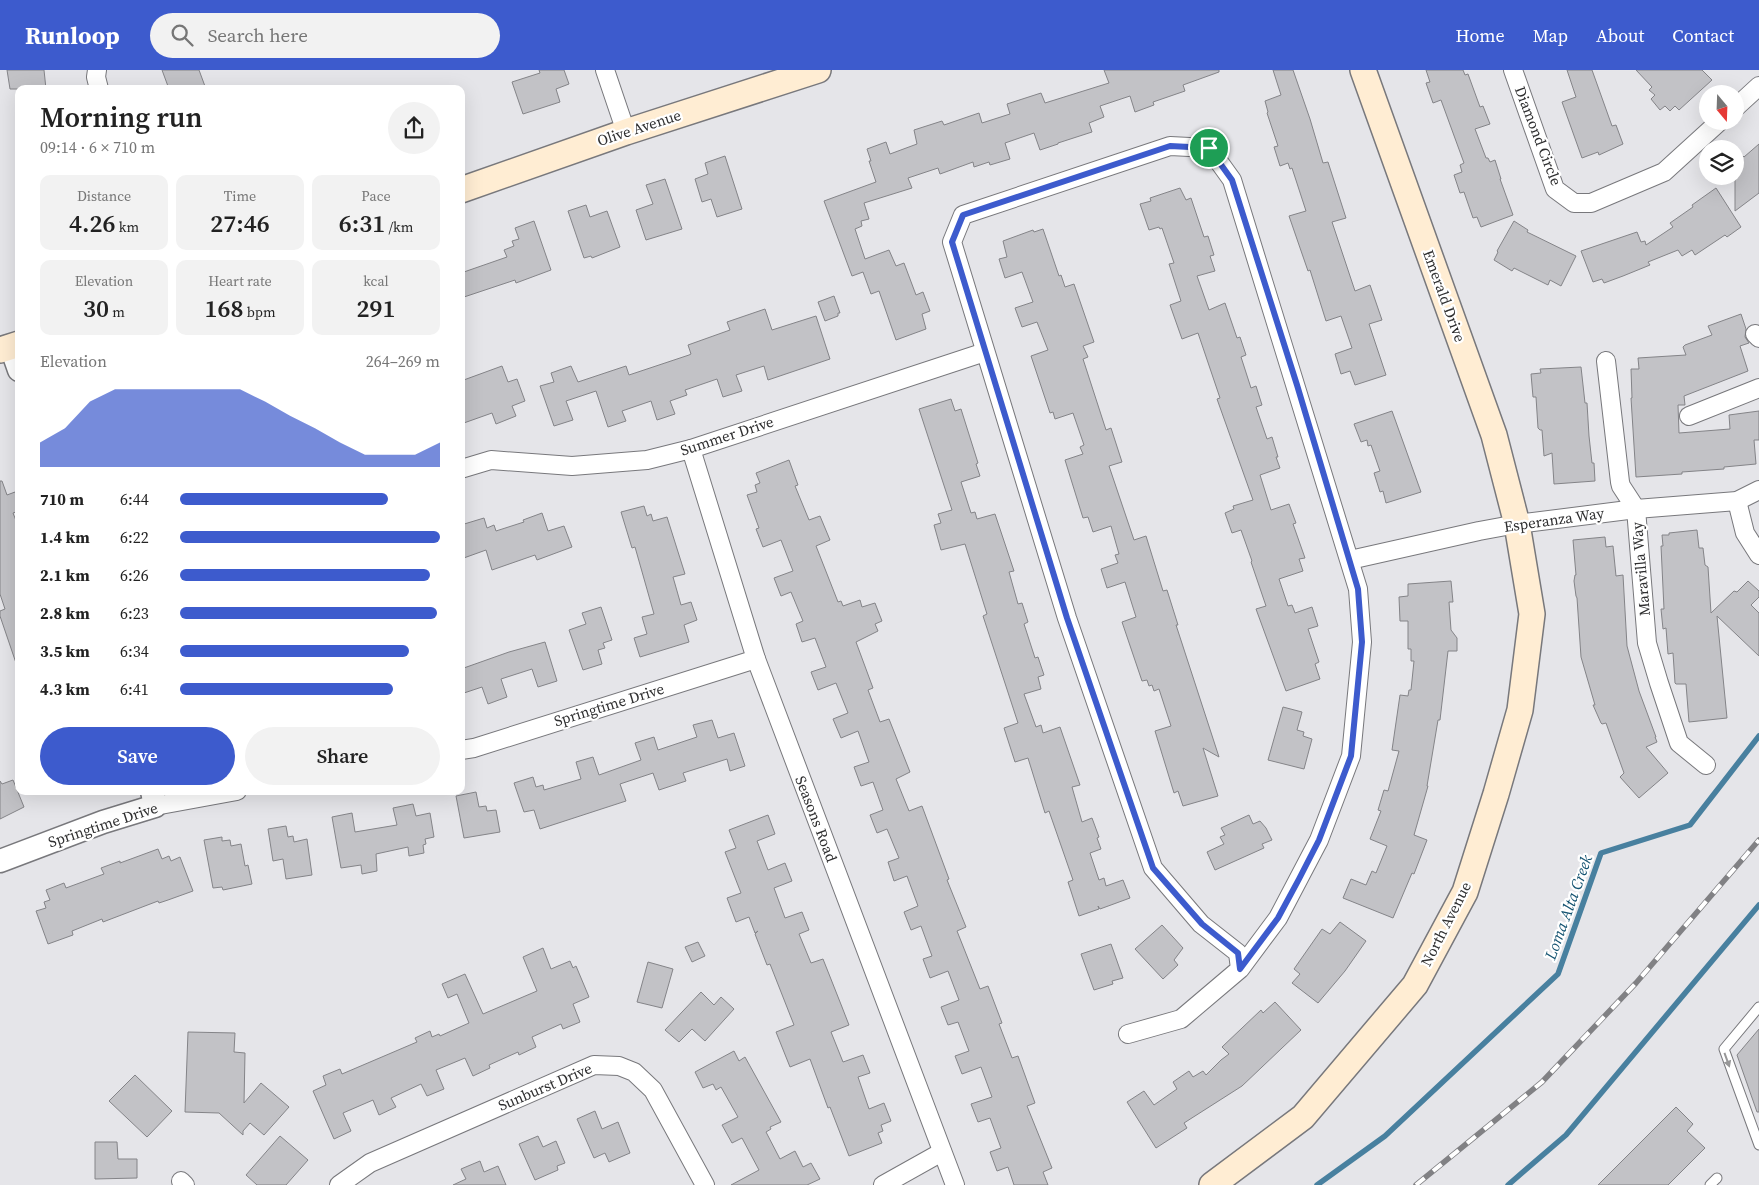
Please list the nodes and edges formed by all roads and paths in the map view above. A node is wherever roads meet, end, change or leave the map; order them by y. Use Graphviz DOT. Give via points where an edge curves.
graph roads {
  1 [pos="97,70"];
  2 [pos="604,70"];
  3 [pos="818,70"];
  4 [pos="1363,70"];
  5 [pos="1513,70"];
  6 [pos="98,85"];
  7 [pos="1759,86"];
  8 [pos="1744,100"];
  9 [pos="1710,130"];
  10 [pos="626,132"];
  11 [pos="465,189"];
  12 [pos="985,352"];
  13 [pos="1606,361"];
  14 [pos="1759,388"];
  15 [pos="1689,416"];
  16 [pos="691,449"];
  17 [pos="465,468"];
  18 [pos="1759,490"];
  19 [pos="1737,501"];
  20 [pos="1636,508"];
  21 [pos="1517,524"];
  22 [pos="1759,555"];
  23 [pos="1350,560"];
  24 [pos="756,659"];
  25 [pos="465,749"];
  26 [pos="1706,765"];
  27 [pos="195,795"];
  28 [pos="153,799"];
  29 [pos="0,861"];
  30 [pos="1240,969"];
  31 [pos="1759,1007"];
  32 [pos="1128,1034"];
  33 [pos="1759,1144"];
  34 [pos="942,1152"];
  35 [pos="1717,1178"];
  36 [pos="340,1185"];
  37 [pos="705,1185"];
  38 [pos="883,1185"];
  39 [pos="955,1185"];
  40 [pos="1212,1185"];
  41 [pos="1710,1185"];
  1 -- 6 [label="street"];
  2 -- 10 [label="street"];
  3 -- 10 [label="main road, Olive Avenue"];
  4 -- 21 [label="main road, Emerald Drive" via="1494,435"];
  5 -- 9 [label="street, Diamond Circle" via="1555,189 1574,203 1591,204 1664,172"];
  7 -- 8 [label="street"];
  10 -- 11 [label="main road, Olive Avenue"];
  12 -- 16 [label="street, Summer Drive"];
  12 -- 23 [label="street" via="952,242 963,215 1170,146 1209,148 1232,180"];
  12 -- 30 [label="street" via="1067,618 1153,868 1202,924 1238,953"];
  13 -- 20 [label="street, Maravilla Way" via="1620,482"];
  14 -- 15 [label="street"];
  16 -- 17 [label="street, Summer Drive" via="647,460 572,466 491,460"];
  16 -- 24 [label="street, Seasons Road"];
  18 -- 19 [label="street, Esperanza Way"];
  19 -- 20 [label="street, Esperanza Way"];
  19 -- 22 [label="street" via="1745,533"];
  20 -- 21 [label="street, Esperanza Way"];
  20 -- 26 [label="street, Maravilla Way" via="1647,643 1679,743"];
  21 -- 23 [label="street, Esperanza Way"];
  21 -- 40 [label="main road, North Avenue" via="1532,614 1520,710 1465,892 1415,985 1303,1117"];
  23 -- 30 [label="street" via="1358,589 1362,642 1351,756 1319,840 1292,892 1278,918"];
  24 -- 25 [label="street, Springtime Drive"];
  24 -- 34 [label="street, Seasons Road"];
  27 -- 28 [label="street, Springtime Drive"];
  28 -- 29 [label="street, Springtime Drive" via="103,822"];
  30 -- 32 [label="street" via="1181,1019"];
  31 -- 33 [label="lane, one-way" via="1724,1049"];
  34 -- 38 [label="street"];
  34 -- 39 [label="street, Seasons Road"];
  35 -- 41 [label="lane"];
  36 -- 37 [label="street, Sunburst Drive" via="370,1163 594,1065 620,1066 634,1072 653,1090"];
}
